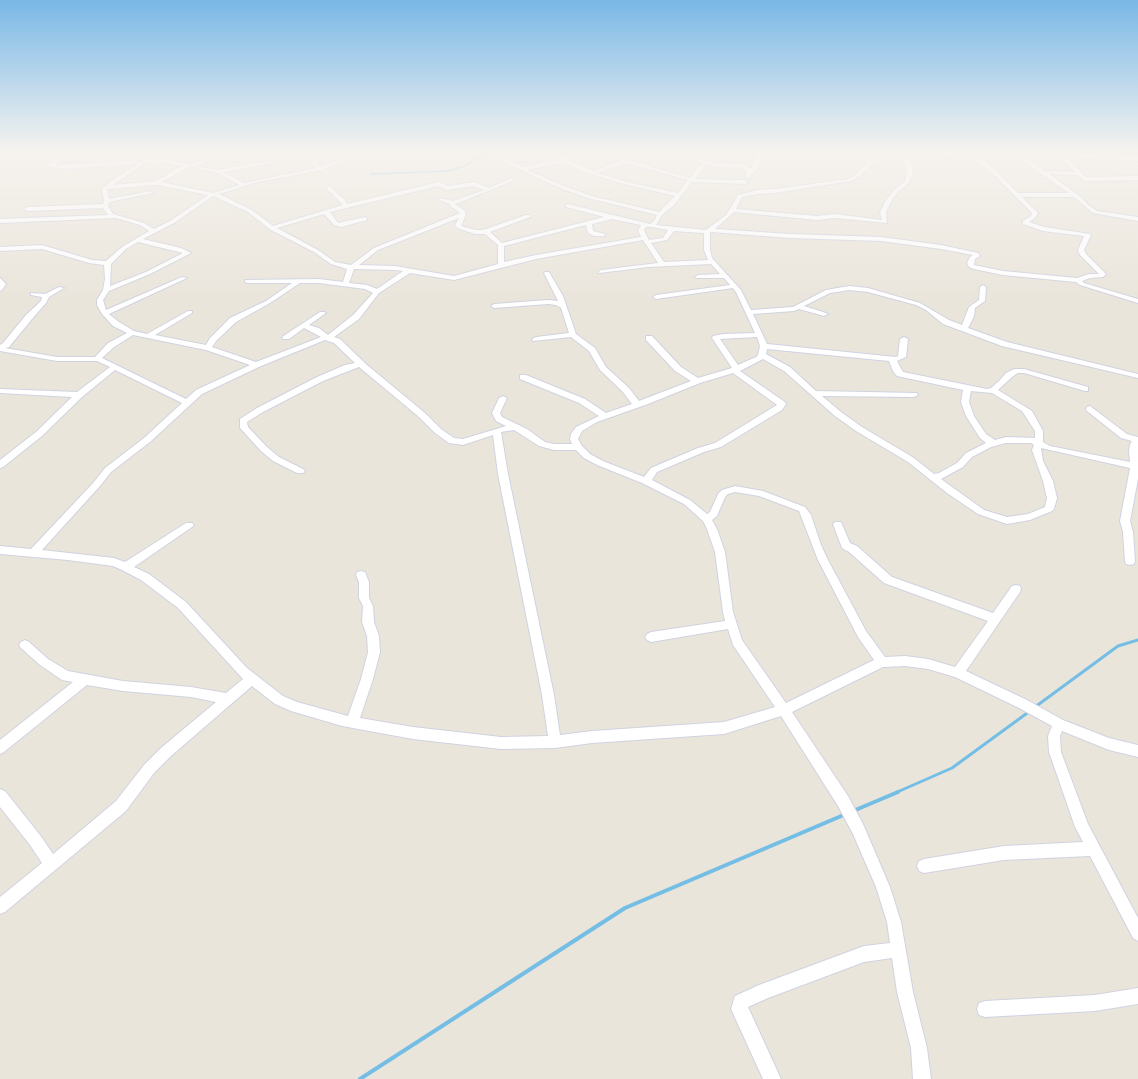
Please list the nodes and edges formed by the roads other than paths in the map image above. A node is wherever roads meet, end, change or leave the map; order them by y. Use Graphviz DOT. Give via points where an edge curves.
graph roads {
  1 [pos="105,200"];
  2 [pos="121,200"];
  3 [pos="204,200"];
  4 [pos="228,200"];
  5 [pos="342,200"];
  6 [pos="370,200"];
  7 [pos="445,200"];
  8 [pos="460,200"];
  9 [pos="604,200"];
  10 [pos="674,200"];
  11 [pos="737,200"];
  12 [pos="889,200"];
  13 [pos="1023,200"];
  14 [pos="1081,200"];
  15 [pos="453,203"];
  16 [pos="106,204"];
  17 [pos="346,206"];
  18 [pos="568,206"];
  19 [pos="27,209"];
  20 [pos="733,210"];
  21 [pos="326,212"];
  22 [pos="463,214"];
  23 [pos="660,214"];
  24 [pos="528,216"];
  25 [pos="114,217"];
  26 [pos="612,217"];
  27 [pos="365,219"];
  28 [pos="1138,219"];
  29 [pos="0,221"];
  30 [pos="589,222"];
  31 [pos="649,225"];
  32 [pos="272,228"];
  33 [pos="672,229"];
  34 [pos="153,231"];
  35 [pos="709,231"];
  36 [pos="484,232"];
  37 [pos="603,235"];
  38 [pos="137,240"];
  39 [pos="646,240"];
  40 [pos="501,245"];
  41 [pos="0,249"];
  42 [pos="714,262"];
  43 [pos="108,263"];
  44 [pos="662,264"];
  45 [pos="500,265"];
  46 [pos="351,268"];
  47 [pos="408,271"];
  48 [pos="601,272"];
  49 [pos="547,273"];
  50 [pos="726,276"];
  51 [pos="698,277"];
  52 [pos="184,278"];
  53 [pos="0,280"];
  54 [pos="247,280"];
  55 [pos="1078,280"];
  56 [pos="299,281"];
  57 [pos="345,285"];
  58 [pos="735,286"];
  59 [pos="983,287"];
  60 [pos="61,288"];
  61 [pos="0,289"];
  62 [pos="106,290"];
  63 [pos="377,292"];
  64 [pos="33,294"];
  65 [pos="46,296"];
  66 [pos="656,297"];
  67 [pos="1138,300"];
  68 [pos="494,306"];
  69 [pos="564,307"];
  70 [pos="798,307"];
  71 [pos="190,312"];
  72 [pos="748,312"];
  73 [pos="104,313"];
  74 [pos="322,313"];
  75 [pos="824,314"];
  76 [pos="304,326"];
  77 [pos="964,328"];
  78 [pos="132,333"];
  79 [pos="573,335"];
  80 [pos="760,335"];
  81 [pos="148,336"];
  82 [pos="286,337"];
  83 [pos="330,338"];
  84 [pos="650,338"];
  85 [pos="904,339"];
  86 [pos="536,340"];
  87 [pos="764,346"];
  88 [pos="0,348"];
  89 [pos="208,348"];
  90 [pos="762,355"];
  91 [pos="97,359"];
  92 [pos="892,359"];
  93 [pos="360,364"];
  94 [pos="257,365"];
  95 [pos="115,366"];
  96 [pos="735,370"];
  97 [pos="1138,376"];
  98 [pos="523,377"];
  99 [pos="697,381"];
  100 [pos="966,388"];
  101 [pos="1085,389"];
  102 [pos="992,390"];
  103 [pos="0,391"];
  104 [pos="815,393"];
  105 [pos="79,395"];
  106 [pos="914,395"];
  107 [pos="503,398"];
  108 [pos="187,402"];
  109 [pos="637,405"];
  110 [pos="1090,409"];
  111 [pos="604,416"];
  112 [pos="514,427"];
  113 [pos="497,431"];
  114 [pos="1138,441"];
  115 [pos="993,443"];
  116 [pos="1039,444"];
  117 [pos="578,448"];
  118 [pos="0,465"];
  119 [pos="1137,467"];
  120 [pos="300,471"];
  121 [pos="934,477"];
  122 [pos="646,480"];
  123 [pos="706,519"];
  124 [pos="838,524"];
  125 [pos="189,525"];
  126 [pos="0,550"];
  127 [pos="33,553"];
  128 [pos="1130,561"];
  129 [pos="126,567"];
  130 [pos="360,575"];
  131 [pos="1016,589"];
  132 [pos="996,619"];
  133 [pos="732,624"];
  134 [pos="651,637"];
  135 [pos="25,645"];
  136 [pos="882,662"];
  137 [pos="958,673"];
  138 [pos="252,678"];
  139 [pos="84,680"];
  140 [pos="228,699"];
  141 [pos="784,710"];
  142 [pos="352,722"];
  143 [pos="1059,724"];
  144 [pos="555,742"];
  145 [pos="0,748"];
  146 [pos="1138,751"];
  147 [pos="0,796"];
  148 [pos="1093,849"];
  149 [pos="51,864"];
  150 [pos="924,866"];
  151 [pos="0,907"];
  152 [pos="1138,933"];
  153 [pos="898,948"];
  154 [pos="1138,996"];
  155 [pos="985,1009"];
  156 [pos="772,1079"];
  157 [pos="922,1079"];
  1 -- 16 [label="street"];
  2 -- 16 [label="street"];
  3 -- 34 [label="street" via="178,219"];
  4 -- 32 [label="street" via="250,211"];
  5 -- 17 [label="street"];
  6 -- 17 [label="street"];
  7 -- 15 [label="street"];
  8 -- 15 [label="street"];
  9 -- 23 [label="street"];
  10 -- 23 [label="street"];
  11 -- 20 [label="street"];
  12 -- 20 [label="street" via="883,212 885,222 835,216 817,218"];
  13 -- 55 [label="street" via="1035,213 1034,217 1025,222 1027,224 1053,231 1088,235 1081,250 1103,274"];
  14 -- 28 [label="street" via="1100,214"];
  15 -- 22 [label="street" via="452,205"];
  16 -- 19 [label="street"];
  16 -- 25 [label="street"];
  17 -- 21 [label="street"];
  18 -- 26 [label="street"];
  20 -- 35 [label="street"];
  21 -- 27 [label="street" via="336,224 341,225"];
  21 -- 32 [label="street"];
  22 -- 36 [label="street" via="459,227"];
  22 -- 46 [label="street" via="376,249"];
  23 -- 31 [label="street" via="656,222"];
  24 -- 36 [label="street"];
  25 -- 29 [label="street"];
  25 -- 34 [label="street" via="142,224"];
  26 -- 30 [label="street"];
  26 -- 31 [label="street"];
  30 -- 37 [label="street" via="590,232"];
  30 -- 40 [label="street"];
  31 -- 33 [label="street"];
  31 -- 39 [label="street" via="641,230"];
  32 -- 46 [label="street" via="332,263"];
  33 -- 35 [label="street"];
  33 -- 39 [label="street" via="665,239"];
  34 -- 38 [label="street"];
  35 -- 42 [label="street" via="706,238 707,250 709,258"];
  35 -- 55 [label="street" via="882,239 976,254 970,263 976,268"];
  36 -- 40 [label="street"];
  38 -- 43 [label="street" via="116,254"];
  38 -- 62 [label="street" via="188,253"];
  39 -- 44 [label="street"];
  39 -- 45 [label="street"];
  40 -- 45 [label="street"];
  41 -- 43 [label="street" via="42,247 91,262"];
  42 -- 44 [label="street"];
  42 -- 50 [label="street"];
  43 -- 62 [label="street"];
  44 -- 48 [label="street"];
  45 -- 47 [label="street" via="454,278"];
  46 -- 47 [label="street"];
  46 -- 57 [label="street"];
  47 -- 63 [label="street"];
  49 -- 69 [label="street"];
  50 -- 51 [label="street"];
  50 -- 58 [label="street"];
  52 -- 73 [label="street"];
  53 -- 61 [label="street" via="3,284"];
  54 -- 56 [label="street"];
  55 -- 67 [label="street" via="1082,284"];
  56 -- 57 [label="street"];
  56 -- 89 [label="street" via="268,302 237,317"];
  57 -- 63 [label="street" via="367,287"];
  58 -- 66 [label="street"];
  58 -- 72 [label="street"];
  59 -- 77 [label="street" via="982,301 972,307"];
  60 -- 65 [label="street"];
  62 -- 73 [label="street" via="100,300"];
  63 -- 83 [label="street" via="356,317"];
  64 -- 65 [label="street"];
  65 -- 88 [label="street" via="44,302 6,345"];
  68 -- 69 [label="street" via="548,302 558,303"];
  69 -- 79 [label="street"];
  70 -- 72 [label="street"];
  70 -- 75 [label="street"];
  70 -- 77 [label="street" via="828,291 849,288 868,290 918,304 946,322"];
  71 -- 81 [label="street"];
  72 -- 80 [label="street"];
  73 -- 78 [label="street"];
  74 -- 76 [label="street"];
  76 -- 82 [label="street"];
  76 -- 83 [label="street"];
  77 -- 97 [label="street" via="1005,344"];
  78 -- 81 [label="street"];
  78 -- 91 [label="street" via="111,345"];
  79 -- 86 [label="street"];
  79 -- 109 [label="street" via="592,350 603,368 626,390"];
  80 -- 87 [label="street"];
  80 -- 96 [label="street" via="716,338"];
  81 -- 89 [label="street"];
  83 -- 93 [label="street" via="351,353"];
  83 -- 94 [label="street"];
  84 -- 99 [label="street" via="678,369"];
  85 -- 92 [label="street" via="902,357"];
  87 -- 90 [label="street"];
  87 -- 92 [label="street"];
  88 -- 91 [label="street" via="57,358"];
  89 -- 94 [label="street"];
  90 -- 96 [label="street" via="759,359"];
  90 -- 104 [label="street" via="787,368"];
  91 -- 95 [label="street"];
  92 -- 100 [label="street" via="900,374"];
  93 -- 113 [label="street" via="452,441 463,442"];
  93 -- 120 [label="street" via="320,379 243,421 244,428 264,449 276,459"];
  94 -- 108 [label="street" via="208,387"];
  95 -- 105 [label="street"];
  95 -- 108 [label="street"];
  96 -- 99 [label="street"];
  96 -- 122 [label="street" via="782,404 779,408 718,446 701,450 654,470"];
  98 -- 111 [label="street" via="582,402"];
  99 -- 109 [label="street"];
  100 -- 102 [label="street"];
  100 -- 115 [label="street" via="965,402 970,416 983,436"];
  101 -- 102 [label="street" via="1017,371 1009,374"];
  102 -- 116 [label="street" via="1029,413 1039,431"];
  103 -- 105 [label="street"];
  104 -- 106 [label="street"];
  104 -- 121 [label="street" via="859,429"];
  105 -- 118 [label="street" via="39,434"];
  107 -- 112 [label="street" via="496,413 499,419"];
  108 -- 127 [label="street" via="147,440 108,470"];
  109 -- 111 [label="street"];
  110 -- 114 [label="street" via="1124,436"];
  111 -- 117 [label="street" via="579,429 574,439"];
  112 -- 113 [label="street"];
  112 -- 117 [label="street" via="542,444"];
  113 -- 144 [label="street"];
  114 -- 119 [label="street" via="1134,444 1133,452"];
  115 -- 116 [label="street" via="1032,440"];
  115 -- 121 [label="street" via="969,455 960,465 941,476"];
  116 -- 119 [label="street" via="1047,448"];
  116 -- 121 [label="street" via="1036,450 1052,498 1049,509 1030,517 1007,521 981,512"];
  117 -- 122 [label="street" via="600,463"];
  119 -- 128 [label="street" via="1124,521 1128,532"];
  122 -- 123 [label="street" via="687,502"];
  123 -- 133 [label="street" via="720,552"];
  123 -- 136 [label="street" via="714,514 724,492 735,489 760,493 802,509 816,545 862,634"];
  124 -- 132 [label="street" via="846,545 888,580"];
  125 -- 129 [label="street"];
  126 -- 127 [label="street"];
  127 -- 129 [label="street" via="114,562"];
  129 -- 138 [label="street" via="145,576 182,605 243,672"];
  130 -- 142 [label="street" via="364,582 364,598 368,606 368,622 373,636 374,652"];
  131 -- 132 [label="street"];
  132 -- 137 [label="street"];
  133 -- 134 [label="street"];
  133 -- 141 [label="street" via="740,647"];
  135 -- 139 [label="street" via="44,662 66,676"];
  136 -- 137 [label="street" via="928,664"];
  136 -- 141 [label="street"];
  137 -- 143 [label="street"];
  138 -- 140 [label="street"];
  138 -- 142 [label="street" via="279,700 295,707"];
  139 -- 140 [label="street" via="191,692"];
  139 -- 145 [label="street"];
  140 -- 149 [label="street" via="149,769 121,806"];
  141 -- 144 [label="street" via="724,728"];
  141 -- 153 [label="street" via="843,801 858,829 883,887 894,922"];
  142 -- 144 [label="street" via="413,733 501,743"];
  143 -- 146 [label="street" via="1109,744"];
  143 -- 148 [label="street" via="1054,736 1055,752 1082,827"];
  147 -- 149 [label="street"];
  148 -- 150 [label="street" via="1004,853"];
  148 -- 152 [label="street"];
  149 -- 151 [label="street"];
  153 -- 156 [label="street" via="864,954 741,1002 739,1009"];
  153 -- 157 [label="street"];
  154 -- 155 [label="street" via="1095,1004"];
}
